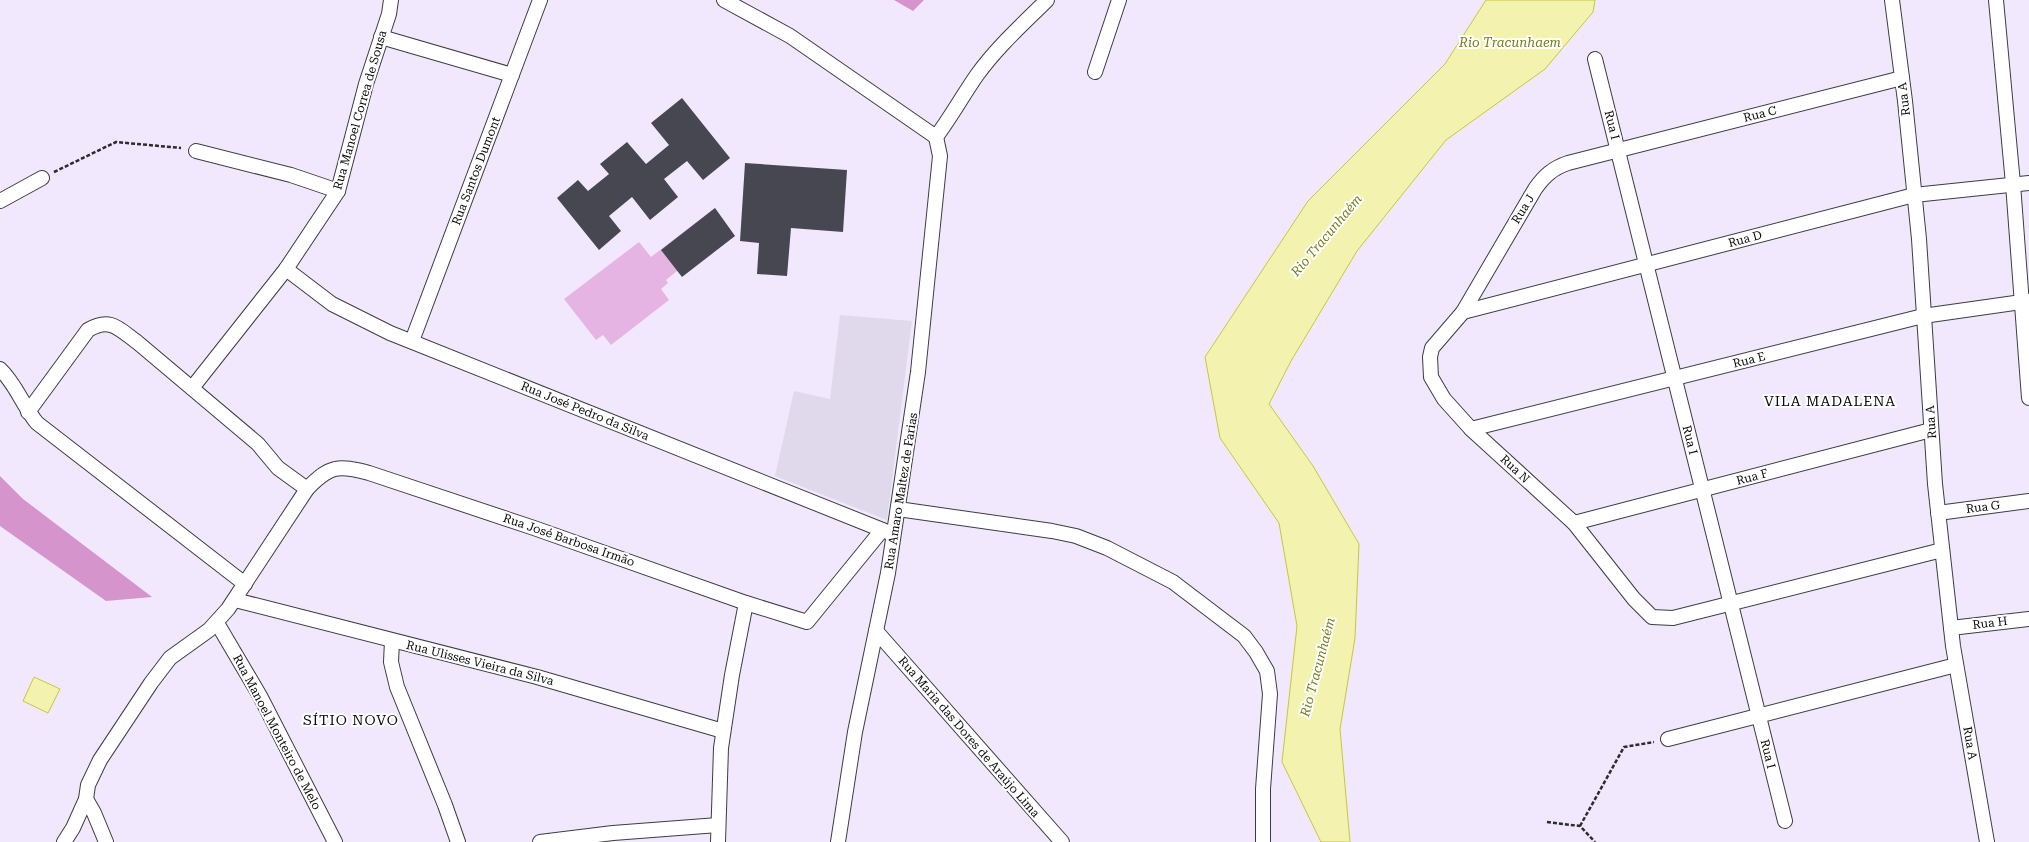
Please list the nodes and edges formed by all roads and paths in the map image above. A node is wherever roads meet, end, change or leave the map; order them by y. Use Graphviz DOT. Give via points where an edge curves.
graph roads {
  1 [pos="391,0"];
  2 [pos="540,0"];
  3 [pos="724,0"];
  4 [pos="1047,0"];
  5 [pos="1118,0"];
  6 [pos="1892,0"];
  7 [pos="1996,0"];
  8 [pos="381,37"];
  9 [pos="1595,59"];
  10 [pos="1095,72"];
  11 [pos="512,75"];
  12 [pos="1902,78"];
  13 [pos="936,137"];
  14 [pos="1618,150"];
  15 [pos="196,151"];
  16 [pos="42,178"];
  17 [pos="2029,183"];
  18 [pos="2013,184"];
  19 [pos="338,191"];
  20 [pos="1914,194"];
  21 [pos="0,201"];
  22 [pos="1646,264"];
  23 [pos="286,269"];
  24 [pos="2025,302"];
  25 [pos="1463,312"];
  26 [pos="1923,316"];
  27 [pos="412,342"];
  28 [pos="0,369"];
  29 [pos="1675,379"];
  30 [pos="192,388"];
  31 [pos="2029,398"];
  32 [pos="28,412"];
  33 [pos="1471,429"];
  34 [pos="1931,430"];
  35 [pos="307,489"];
  36 [pos="1702,490"];
  37 [pos="2029,501"];
  38 [pos="898,509"];
  39 [pos="1938,512"];
  40 [pos="1574,524"];
  41 [pos="888,532"];
  42 [pos="1942,550"];
  43 [pos="245,584"];
  44 [pos="746,603"];
  45 [pos="232,605"];
  46 [pos="1731,605"];
  47 [pos="2029,619"];
  48 [pos="217,623"];
  49 [pos="1951,628"];
  50 [pos="876,631"];
  51 [pos="392,641"];
  52 [pos="1956,665"];
  53 [pos="1759,716"];
  54 [pos="723,731"];
  55 [pos="1668,739"];
  56 [pos="86,799"];
  57 [pos="1785,820"];
  58 [pos="1547,822"];
  59 [pos="718,825"];
  60 [pos="1580,826"];
  61 [pos="64,842"];
  62 [pos="106,842"];
  63 [pos="335,842"];
  64 [pos="458,842"];
  65 [pos="540,842"];
  66 [pos="718,842"];
  67 [pos="838,842"];
  68 [pos="1062,842"];
  69 [pos="1263,842"];
  70 [pos="1595,842"];
  71 [pos="1987,842"];
  1 -- 8 [label="street, Rua Manoel Correa de Sousa"];
  2 -- 11 [label="street, Rua Santos Dumont"];
  3 -- 13 [label="street" via="790,36"];
  4 -- 13 [label="street" via="978,74"];
  5 -- 10 [label="street"];
  6 -- 12 [label="street, Rua A"];
  7 -- 18 [label="street"];
  8 -- 11 [label="street"];
  8 -- 19 [label="street, Rua Manoel Correa de Sousa"];
  9 -- 14 [label="street, Rua I"];
  11 -- 27 [label="street, Rua Santos Dumont"];
  12 -- 14 [label="street, Rua C"];
  12 -- 20 [label="street, Rua A"];
  13 -- 38 [label="street, Rua Amaro Maltez de Farias" via="940,156 920,356"];
  14 -- 22 [label="street, Rua I"];
  14 -- 25 [label="street, Rua J" via="1559,166 1542,179"];
  15 -- 16 [label="path" via="116,142"];
  15 -- 19 [label="street" via="291,175"];
  16 -- 21 [label="street"];
  17 -- 18 [label="street, Rua D"];
  18 -- 20 [label="street, Rua D"];
  18 -- 24 [label="street"];
  19 -- 23 [label="street, Rua Manoel Correa de Sousa"];
  20 -- 22 [label="street, Rua D"];
  20 -- 26 [label="street, Rua A"];
  22 -- 25 [label="street, Rua D"];
  22 -- 29 [label="street, Rua I"];
  23 -- 27 [label="street, Rua José Pedro da Silva" via="332,304"];
  23 -- 30 [label="street, Rua Manoel Correa de Sousa"];
  24 -- 26 [label="street, Rua E"];
  24 -- 31 [label="street"];
  25 -- 33 [label="street, Rua N" via="1432,348 1429,365 1430,377 1436,388"];
  26 -- 29 [label="street, Rua E"];
  26 -- 34 [label="street, Rua A"];
  27 -- 41 [label="street, Rua José Pedro da Silva"];
  28 -- 32 [label="street" via="9,378"];
  29 -- 33 [label="street, Rua E"];
  29 -- 36 [label="street, Rua I"];
  30 -- 32 [label="street" via="119,328 108,323 99,324 88,330"];
  30 -- 35 [label="street" via="258,444 278,468"];
  32 -- 43 [label="street" via="37,423"];
  33 -- 40 [label="street, Rua N"];
  34 -- 36 [label="street, Rua F"];
  34 -- 39 [label="street, Rua A"];
  35 -- 43 [label="street"];
  35 -- 44 [label="street, Rua José Barbosa Irmão" via="319,476 345,467 369,473"];
  36 -- 40 [label="street, Rua F"];
  36 -- 46 [label="street, Rua I"];
  37 -- 39 [label="street, Rua G"];
  38 -- 41 [label="street, Rua Amaro Maltez de Farias"];
  38 -- 69 [label="street" via="1076,536 1107,548 1173,582 1244,636 1267,671 1270,694 1263,789"];
  39 -- 42 [label="street, Rua A"];
  40 -- 46 [label="street, Rua N" via="1638,605 1652,617 1673,618"];
  41 -- 44 [label="street, Rua José Barbosa Irmão" via="807,622"];
  41 -- 50 [label="street, Rua Amaro Maltez de Farias" via="888,573"];
  42 -- 46 [label="street"];
  42 -- 49 [label="street, Rua A"];
  43 -- 45 [label="street"];
  44 -- 54 [label="street"];
  45 -- 48 [label="street"];
  45 -- 51 [label="street, Rua Ulisses Vieira da Silva"];
  46 -- 53 [label="street, Rua I"];
  47 -- 49 [label="street, Rua H"];
  48 -- 56 [label="street" via="165,664 100,760 88,785"];
  48 -- 63 [label="street, Rua Manoel Monteiro de Melo" via="260,696"];
  49 -- 52 [label="street, Rua A"];
  50 -- 67 [label="street, Rua Amaro Maltez de Farias" via="855,732"];
  50 -- 68 [label="street, Rua Maria das Dores de Araújo Lima"];
  51 -- 54 [label="street, Rua Ulisses Vieira da Silva" via="537,676"];
  51 -- 64 [label="street" via="391,662 397,687"];
  52 -- 53 [label="street"];
  52 -- 71 [label="street, Rua A"];
  53 -- 55 [label="street"];
  53 -- 57 [label="street, Rua I"];
  54 -- 59 [label="street"];
  55 -- 60 [label="path" via="1624,747"];
  56 -- 61 [label="street"];
  56 -- 62 [label="street"];
  58 -- 60 [label="path"];
  59 -- 65 [label="street" via="613,833"];
  59 -- 66 [label="street"];
  60 -- 70 [label="path"];
}
